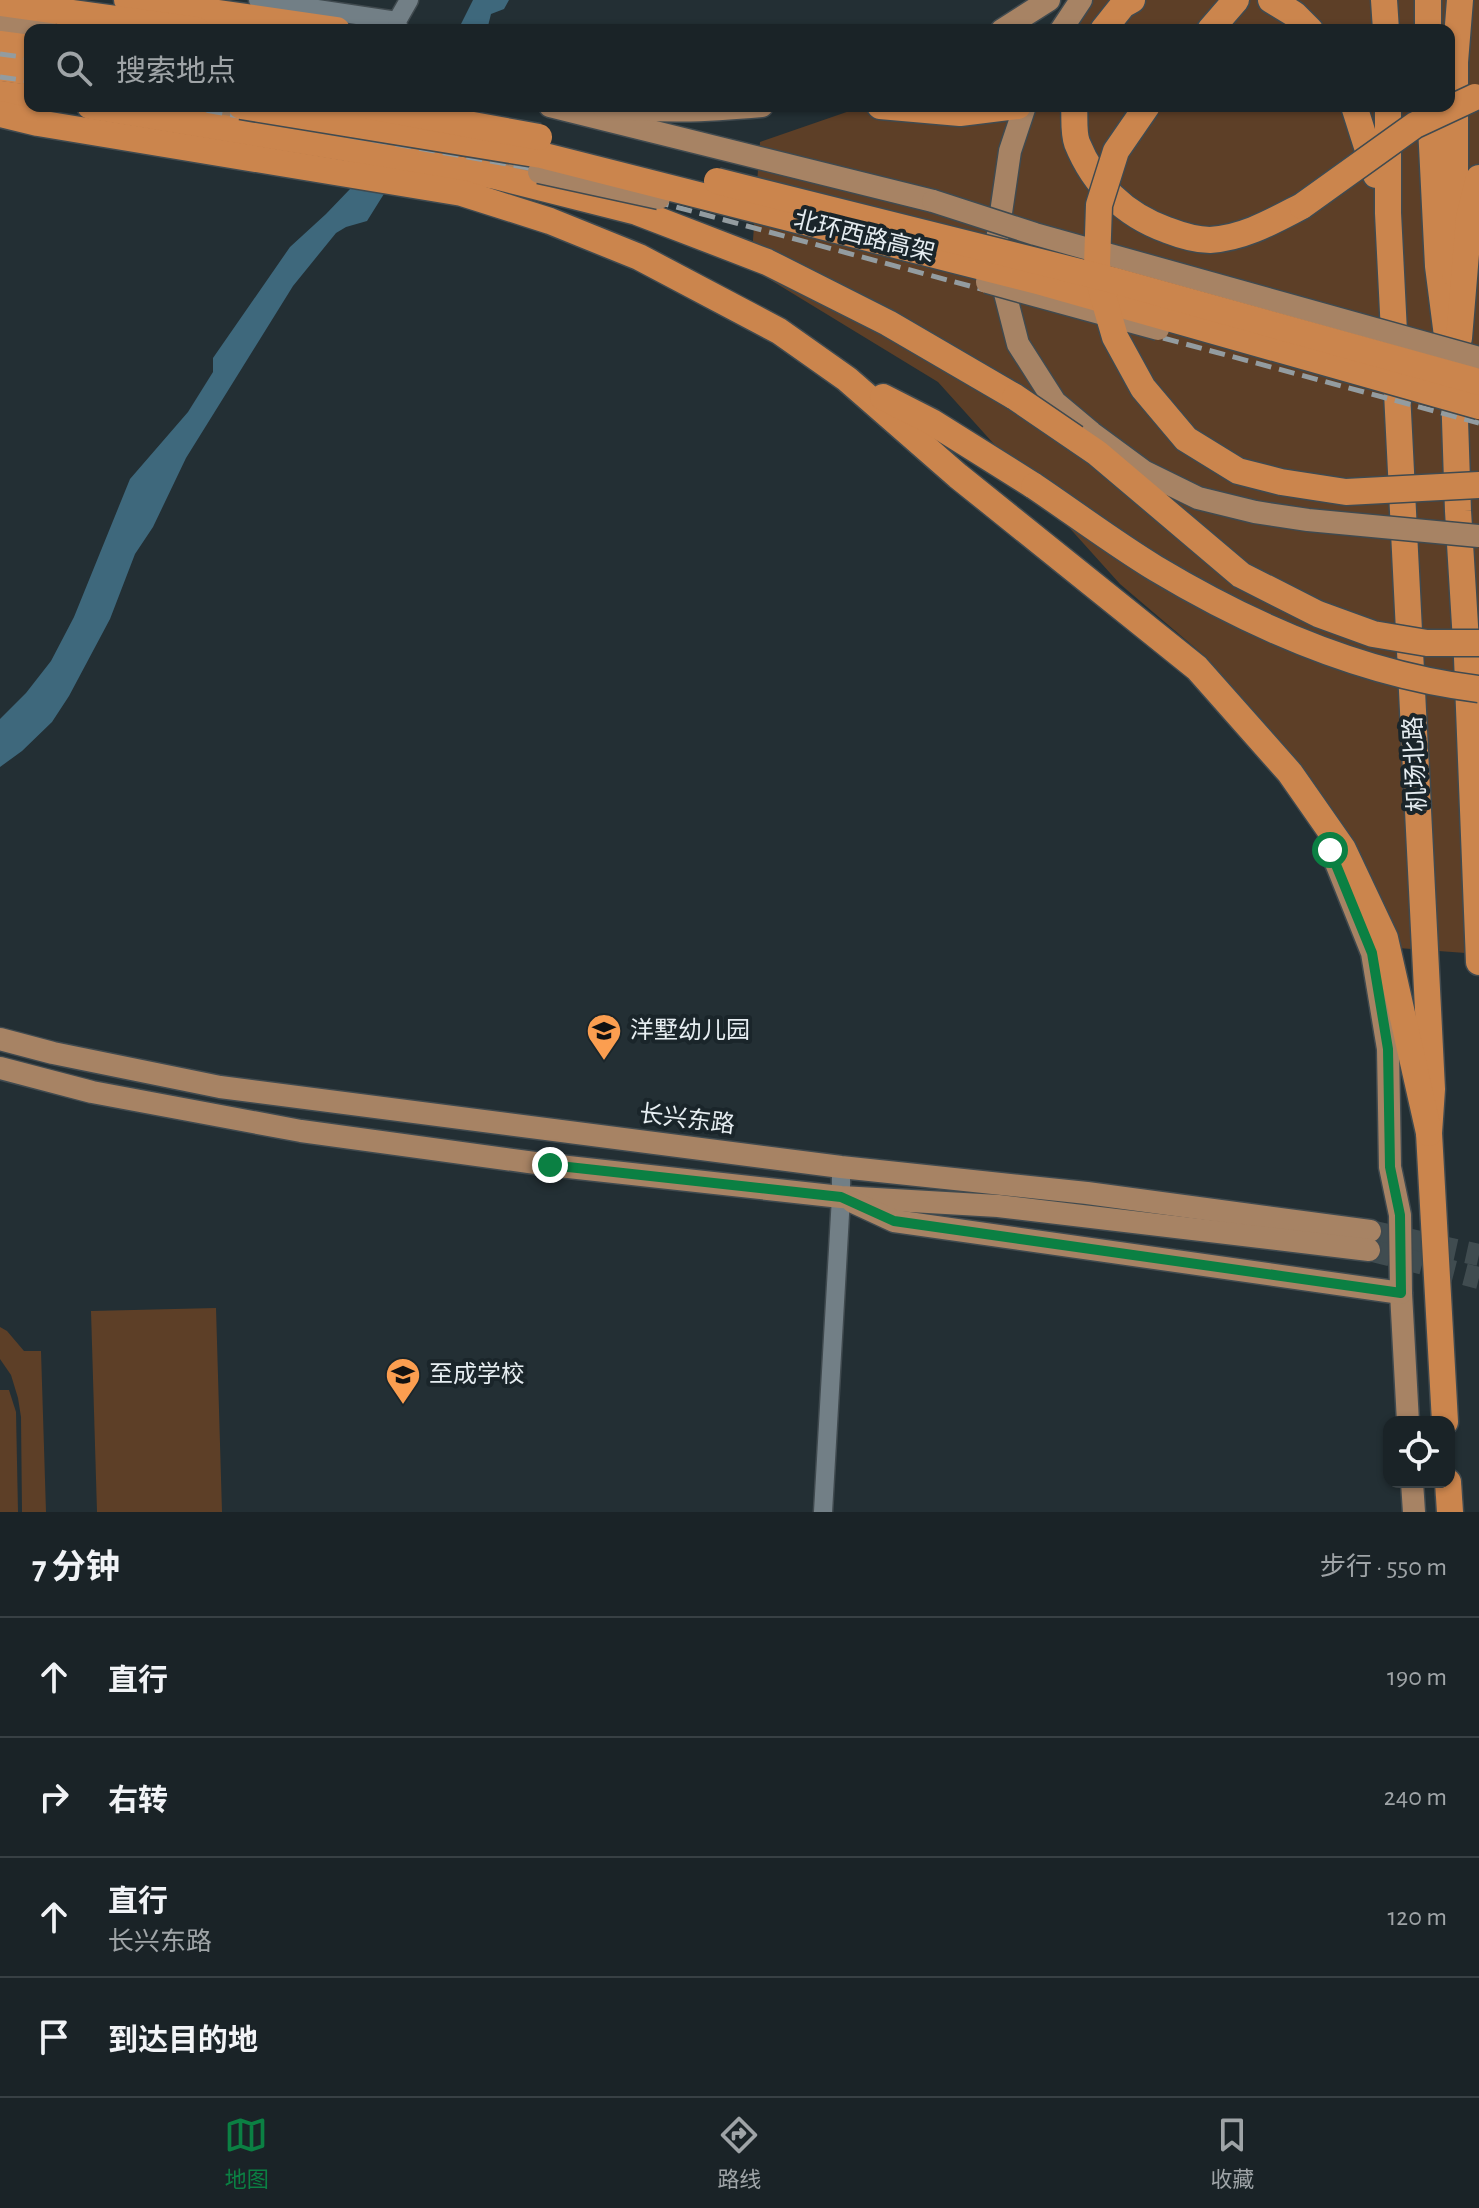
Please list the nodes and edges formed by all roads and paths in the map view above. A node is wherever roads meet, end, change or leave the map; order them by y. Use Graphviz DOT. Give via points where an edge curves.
graph roads {
  1 [pos="127,0"];
  2 [pos="258,0"];
  3 [pos="409,0"];
  4 [pos="1049,0"];
  5 [pos="1081,0"];
  6 [pos="1132,0"];
  7 [pos="1271,0"];
  8 [pos="1384,0"];
  9 [pos="1428,0"];
  10 [pos="1460,0"];
  11 [pos="0,3"];
  12 [pos="1232,4"];
  13 [pos="0,23"];
  14 [pos="152,24"];
  15 [pos="295,24"];
  16 [pos="392,24"];
  17 [pos="398,24"];
  18 [pos="1011,24"];
  19 [pos="1065,24"];
  20 [pos="1108,24"];
  21 [pos="1207,24"];
  22 [pos="1215,24"];
  23 [pos="1304,24"];
  24 [pos="1386,24"];
  25 [pos="1428,24"];
  26 [pos="24,27"];
  27 [pos="0,44"];
  28 [pos="24,47"];
  29 [pos="0,68"];
  30 [pos="24,71"];
  31 [pos="0,81"];
  32 [pos="24,84"];
  33 [pos="0,94"];
  34 [pos="1479,96"];
  35 [pos="24,97"];
  36 [pos="1455,107"];
  37 [pos="127,112"];
  38 [pos="211,112"];
  39 [pos="278,112"];
  40 [pos="401,112"];
  41 [pos="574,112"];
  42 [pos="1023,112"];
  43 [pos="1074,112"];
  44 [pos="1143,112"];
  45 [pos="1356,112"];
  46 [pos="1388,112"];
  47 [pos="1430,112"];
  48 [pos="1444,112"];
  49 [pos="0,114"];
  50 [pos="1479,178"];
  51 [pos="1388,213"];
  52 [pos="1479,358"];
  53 [pos="847,379"];
  54 [pos="1467,386"];
  55 [pos="1479,406"];
  56 [pos="1479,419"];
  57 [pos="1479,485"];
  58 [pos="1479,536"];
  59 [pos="1479,643"];
  60 [pos="1479,689"];
  61 [pos="1312,805"];
  62 [pos="1479,962"];
  63 [pos="0,1039"];
  64 [pos="0,1068"];
  65 [pos="1429,1133"];
  66 [pos="841,1167"];
  67 [pos="841,1197"];
  68 [pos="1401,1293"];
  69 [pos="1408,1416"];
  70 [pos="1445,1416"];
  71 [pos="1412,1488"];
  72 [pos="1448,1488"];
  73 [pos="823,1512"];
  74 [pos="1414,1512"];
  75 [pos="1450,1512"];
  1 -- 15 [label="highway"];
  2 -- 16 [label="street"];
  3 -- 17 [label="street"];
  4 -- 18 [label="main road"];
  5 -- 19 [label="main road"];
  6 -- 20 [label="highway"];
  7 -- 23 [label="highway"];
  8 -- 24 [label="highway"];
  9 -- 25 [label="highway"];
  10 -- 54 [label="highway" via="1455,62"];
  11 -- 14 [label="highway"];
  12 -- 21 [label="highway"];
  12 -- 22 [label="highway"];
  13 -- 26 [label="main road"];
  27 -- 28 [label="highway"];
  29 -- 30 [label="highway"];
  31 -- 32 [label="main road"];
  33 -- 35 [label="highway"];
  34 -- 36 [label="highway, bridge"];
  37 -- 59 [label="highway, bridge" via="495,176 637,212 753,256 888,323 1015,397 1097,453 1241,575 1318,614 1373,634 1427,643"];
  38 -- 56 [label="main road, bridge" via="642,194 1014,289"];
  39 -- 55 [label="highway, 北环西路高架, bridge" via="541,155 1041,282"];
  40 -- 54 [label="highway, 北环西路高架, bridge" via="542,138 1112,280"];
  41 -- 52 [label="main road, bridge" via="933,201"];
  42 -- 58 [label="main road, bridge" via="1010,151 995,254 1018,344 1055,402 1145,472 1198,498 1308,520"];
  43 -- 48 [label="highway, bridge" via="1075,140 1112,198 1145,223 1209,240 1257,230 1302,206 1415,125"];
  44 -- 57 [label="highway, bridge" via="1116,151 1099,205 1097,265 1115,337 1143,388 1186,439 1238,471 1281,482 1346,492"];
  45 -- 51 [label="highway"];
  46 -- 51 [label="highway, 机场北路"];
  47 -- 54 [label="highway" via="1438,266"];
  49 -- 53 [label="highway" via="462,193 639,257 779,331"];
  50 -- 54 [label="highway" via="1469,218"];
  51 -- 65 [label="highway, 机场北路" via="1431,1074"];
  53 -- 60 [label="highway, bridge" via="932,422 1154,567 1235,612 1386,672"];
  53 -- 61 [label="highway" via="958,476 1197,668"];
  54 -- 62 [label="highway" via="1458,511"];
  61 -- 65 [label="highway" via="1343,849 1385,938"];
  61 -- 68 [label="main road" via="1372,953 1388,1049 1390,1167 1400,1215"];
  63 -- 66 [label="main road, 长兴东路" via="220,1087"];
  64 -- 67 [label="main road, 长兴东路" via="92,1092 301,1131"];
  65 -- 70 [label="highway, 机场北路"];
  66 -- 67 [label="street"];
  66 -- 67 [label="main road, 长兴东路" via="1087,1193 1369,1240"];
  67 -- 68 [label="main road" via="894,1221"];
  67 -- 73 [label="street"];
  68 -- 69 [label="main road"];
  71 -- 74 [label="main road"];
  72 -- 75 [label="highway"];
}
